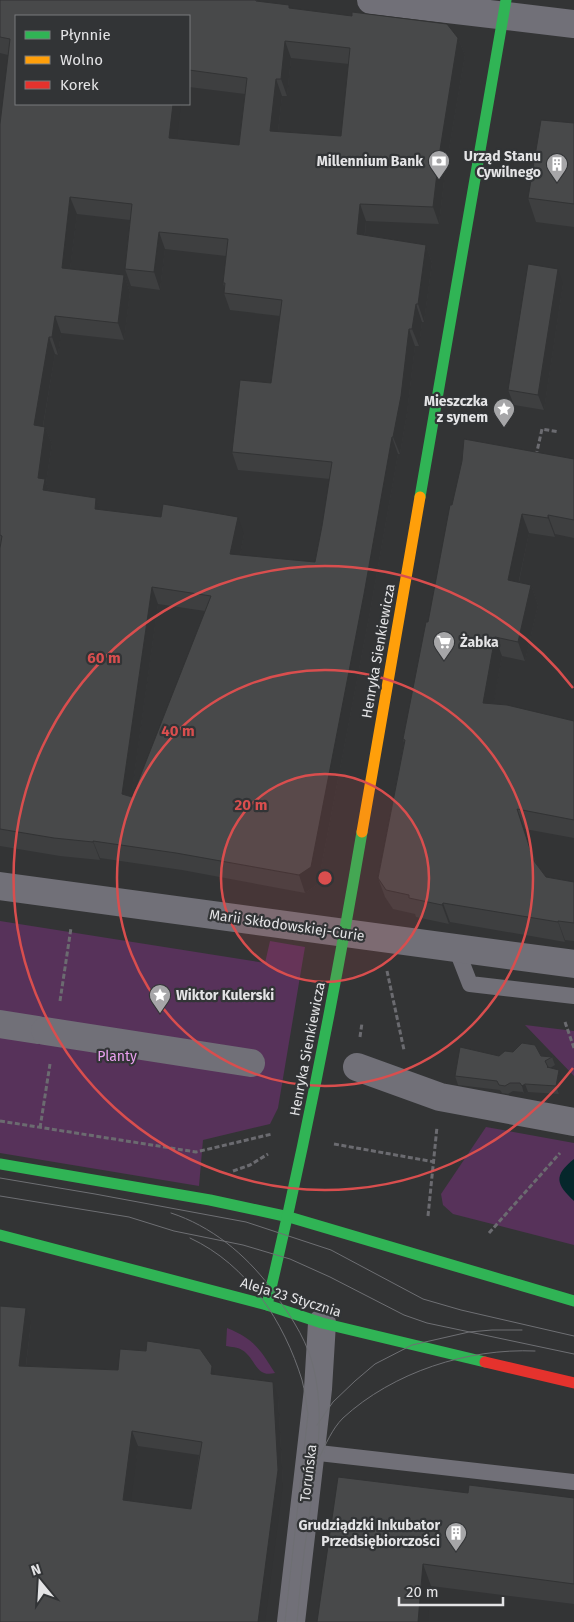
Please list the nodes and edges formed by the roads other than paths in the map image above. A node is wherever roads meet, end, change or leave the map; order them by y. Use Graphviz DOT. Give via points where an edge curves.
graph roads {
  1 [pos="371,0"];
  2 [pos="505,8"];
  3 [pos="574,24"];
  4 [pos="0,886"];
  5 [pos="345,933"];
  6 [pos="456,948"];
  7 [pos="574,964"];
  8 [pos="574,996"];
  9 [pos="0,1024"];
  10 [pos="252,1063"];
  11 [pos="357,1067"];
  12 [pos="574,1122"];
  13 [pos="0,1164"];
  14 [pos="289,1217"];
  15 [pos="0,1235"];
  16 [pos="574,1302"];
  17 [pos="267,1304"];
  18 [pos="322,1323"];
  19 [pos="574,1383"];
  20 [pos="310,1452"];
  21 [pos="574,1482"];
  22 [pos="291,1622"];
  1 -- 2 [label="street"];
  2 -- 3 [label="street"];
  2 -- 5 [label="street, Henryka Sienkiewicza"];
  4 -- 5 [label="street, Marii Skłodowskiej-Curie"];
  5 -- 6 [label="street, Marii Skłodowskiej-Curie"];
  5 -- 14 [label="street, Henryka Sienkiewicza"];
  6 -- 7 [label="street, Marii Skłodowskiej-Curie"];
  6 -- 8 [label="lane" via="470,984"];
  9 -- 10 [label="street"];
  11 -- 12 [label="street" via="440,1097"];
  13 -- 14 [label="street"];
  14 -- 16 [label="street"];
  14 -- 17 [label="street, Henryka Sienkiewicza"];
  15 -- 17 [label="street, Aleja 23 Stycznia"];
  17 -- 18 [label="street, Aleja 23 Stycznia"];
  18 -- 19 [label="street, Aleja 23 Stycznia"];
  18 -- 20 [label="street, Toruńska"];
  20 -- 21 [label="lane"];
  20 -- 22 [label="street, Toruńska"];
}
